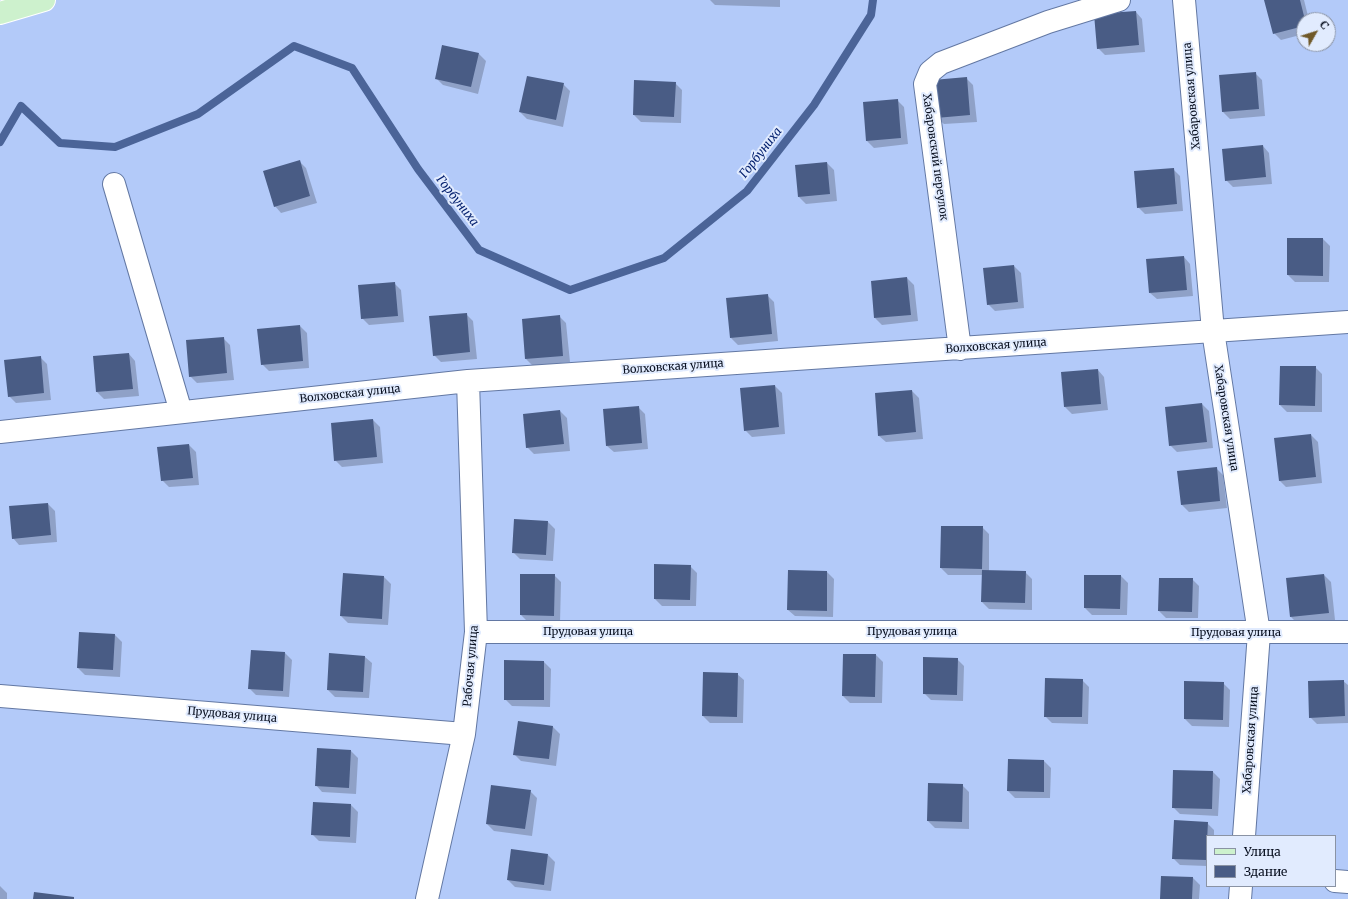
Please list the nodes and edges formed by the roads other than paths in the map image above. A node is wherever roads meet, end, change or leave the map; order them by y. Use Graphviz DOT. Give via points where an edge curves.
graph roads {
  1 [pos="44,0"];
  2 [pos="1118,0"];
  3 [pos="1184,0"];
  4 [pos="0,13"];
  5 [pos="114,184"];
  6 [pos="1348,322"];
  7 [pos="1213,331"];
  8 [pos="960,349"];
  9 [pos="468,381"];
  10 [pos="181,412"];
  11 [pos="0,432"];
  12 [pos="476,632"];
  13 [pos="1348,632"];
  14 [pos="1259,633"];
  15 [pos="0,696"];
  16 [pos="464,734"];
  17 [pos="1244,835"];
  18 [pos="1336,881"];
  19 [pos="1348,882"];
  20 [pos="1241,887"];
  21 [pos="427,899"];
  22 [pos="1240,899"];
  1 -- 4 [label="main road"];
  2 -- 8 [label="street, Хабаровский переулок" via="1048,22 941,63 930,72 925,84"];
  3 -- 7 [label="street, Хабаровская улица"];
  5 -- 10 [label="street"];
  6 -- 7 [label="street, Волховская улица"];
  7 -- 8 [label="street, Волховская улица"];
  7 -- 14 [label="street, Хабаровская улица"];
  8 -- 9 [label="street, Волховская улица"];
  9 -- 10 [label="street, Волховская улица"];
  9 -- 12 [label="street, Рабочая улица"];
  10 -- 11 [label="street, Волховская улица"];
  12 -- 14 [label="street, Прудовая улица"];
  12 -- 16 [label="street, Рабочая улица"];
  13 -- 14 [label="street, Прудовая улица"];
  14 -- 17 [label="street, Хабаровская улица"];
  15 -- 16 [label="street, Прудовая улица"];
  16 -- 21 [label="street, Рабочая улица"];
  18 -- 19 [label="street"];
  20 -- 22 [label="street"];
}
